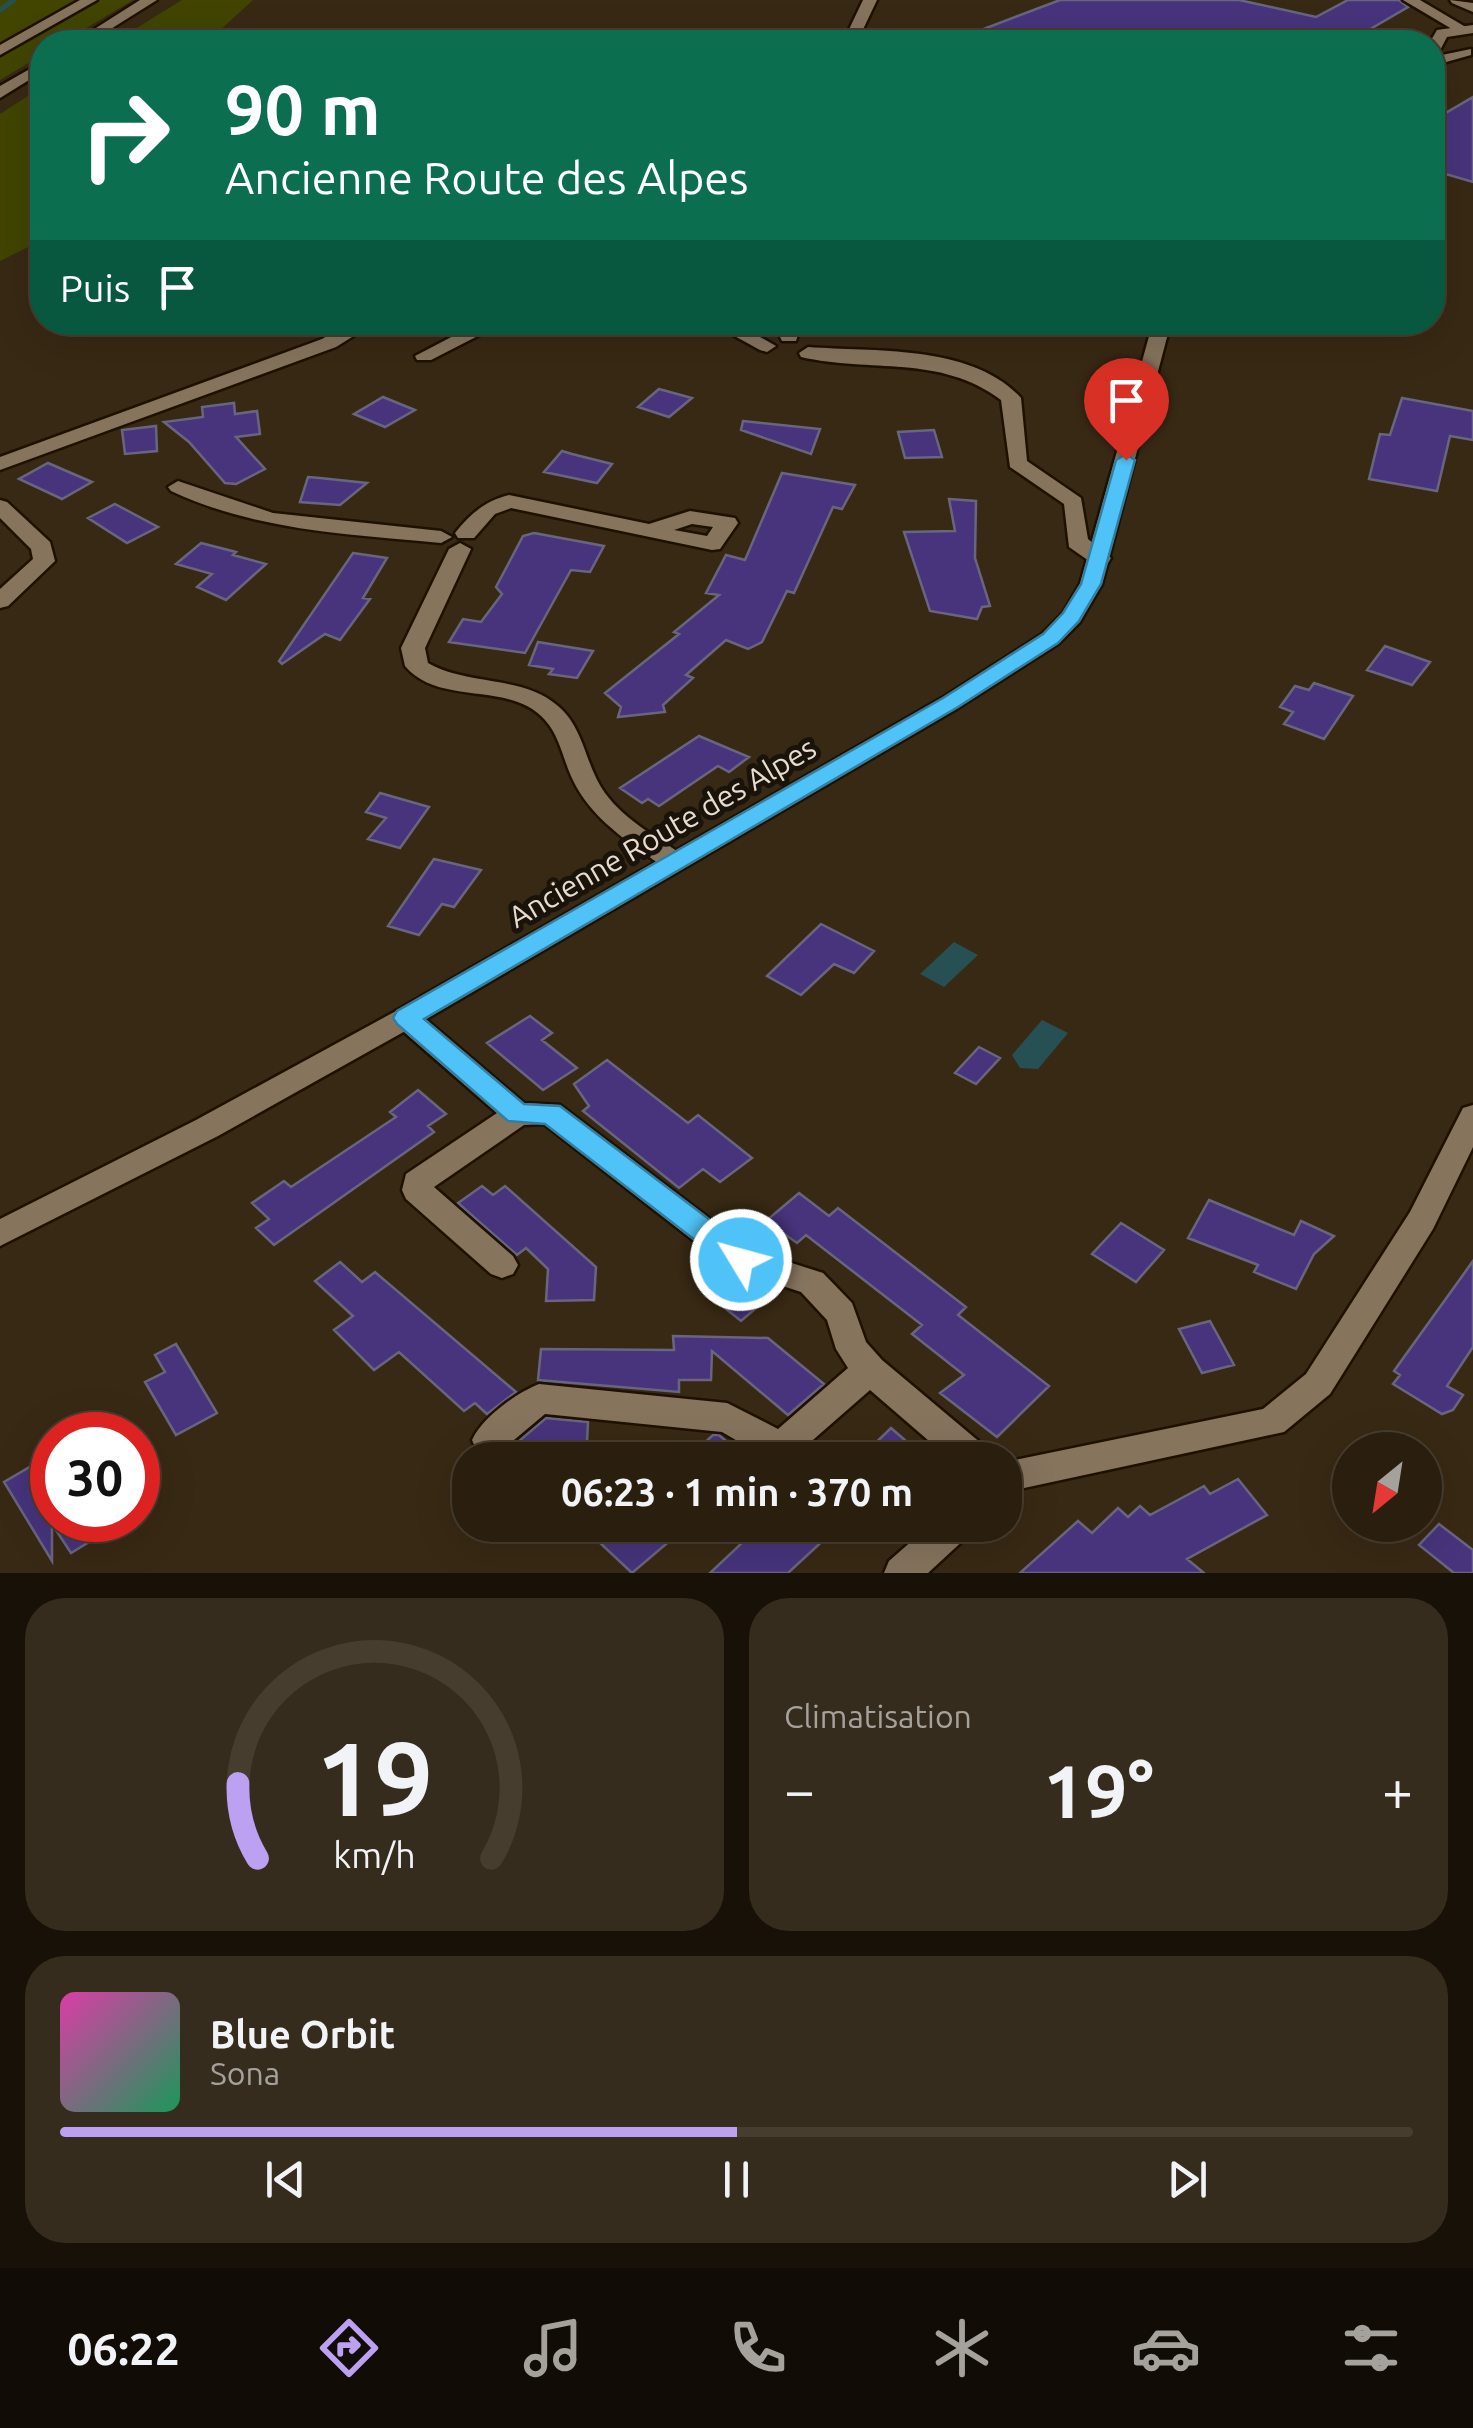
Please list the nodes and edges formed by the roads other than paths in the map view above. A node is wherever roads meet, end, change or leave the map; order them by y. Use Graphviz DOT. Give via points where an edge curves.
graph roads {
  1 [pos="90,0"];
  2 [pos="150,0"];
  3 [pos="870,0"];
  4 [pos="1409,0"];
  5 [pos="1458,0"];
  6 [pos="1473,8"];
  7 [pos="1468,29"];
  8 [pos="36,30"];
  9 [pos="101,30"];
  10 [pos="856,30"];
  11 [pos="1429,30"];
  12 [pos="30,33"];
  13 [pos="1445,40"];
  14 [pos="1445,45"];
  15 [pos="0,50"];
  16 [pos="1470,52"];
  17 [pos="1445,59"];
  18 [pos="30,73"];
  19 [pos="0,92"];
  20 [pos="343,335"];
  21 [pos="468,335"];
  22 [pos="744,335"];
  23 [pos="1159,335"];
  24 [pos="766,346"];
  25 [pos="808,353"];
  26 [pos="424,356"];
  27 [pos="0,464"];
  28 [pos="178,488"];
  29 [pos="0,506"];
  30 [pos="650,531"];
  31 [pos="456,539"];
  32 [pos="1100,558"];
  33 [pos="0,601"];
  34 [pos="676,862"];
  35 [pos="406,1018"];
  36 [pos="518,1114"];
  37 [pos="1469,1136"];
  38 [pos="0,1233"];
  39 [pos="502,1264"];
  40 [pos="870,1370"];
  41 [pos="489,1440"];
  42 [pos="955,1442"];
  43 [pos="1022,1473"];
  44 [pos="936,1542"];
  45 [pos="902,1573"];
  1 -- 8 [label="street"];
  2 -- 9 [label="street"];
  3 -- 10 [label="street"];
  4 -- 7 [label="street"];
  4 -- 11 [label="street"];
  5 -- 6 [label="street"];
  7 -- 13 [label="street"];
  12 -- 15 [label="street"];
  14 -- 16 [label="street"];
  16 -- 17 [label="street"];
  18 -- 19 [label="street"];
  20 -- 27 [label="street"];
  21 -- 26 [label="street"];
  22 -- 24 [label="street"];
  23 -- 32 [label="street, Ancienne Route des Alpes"];
  25 -- 32 [label="street" via="969,372 1000,388 1011,398 1017,462 1074,502 1077,542"];
  28 -- 31 [label="street" via="248,516"];
  29 -- 33 [label="street" via="42,547 44,562"];
  30 -- 31 [label="street" via="509,502 488,510"];
  31 -- 34 [label="street" via="413,648 418,666 445,681 528,699 552,712 589,788 616,820"];
  32 -- 34 [label="street, Ancienne Route des Alpes" via="1072,617 1028,656"];
  34 -- 35 [label="street, Ancienne Route des Alpes"];
  35 -- 36 [label="street"];
  35 -- 38 [label="street, Ancienne Route des Alpes"];
  36 -- 39 [label="street" via="417,1182 416,1190"];
  36 -- 40 [label="street" via="550,1113 741,1260 812,1282 842,1313 852,1350"];
  37 -- 43 [label="street" via="1318,1384 1272,1422"];
  40 -- 41 [label="street" via="780,1448 727,1418 538,1399"];
  40 -- 42 [label="street"];
  44 -- 45 [label="street"];
}
